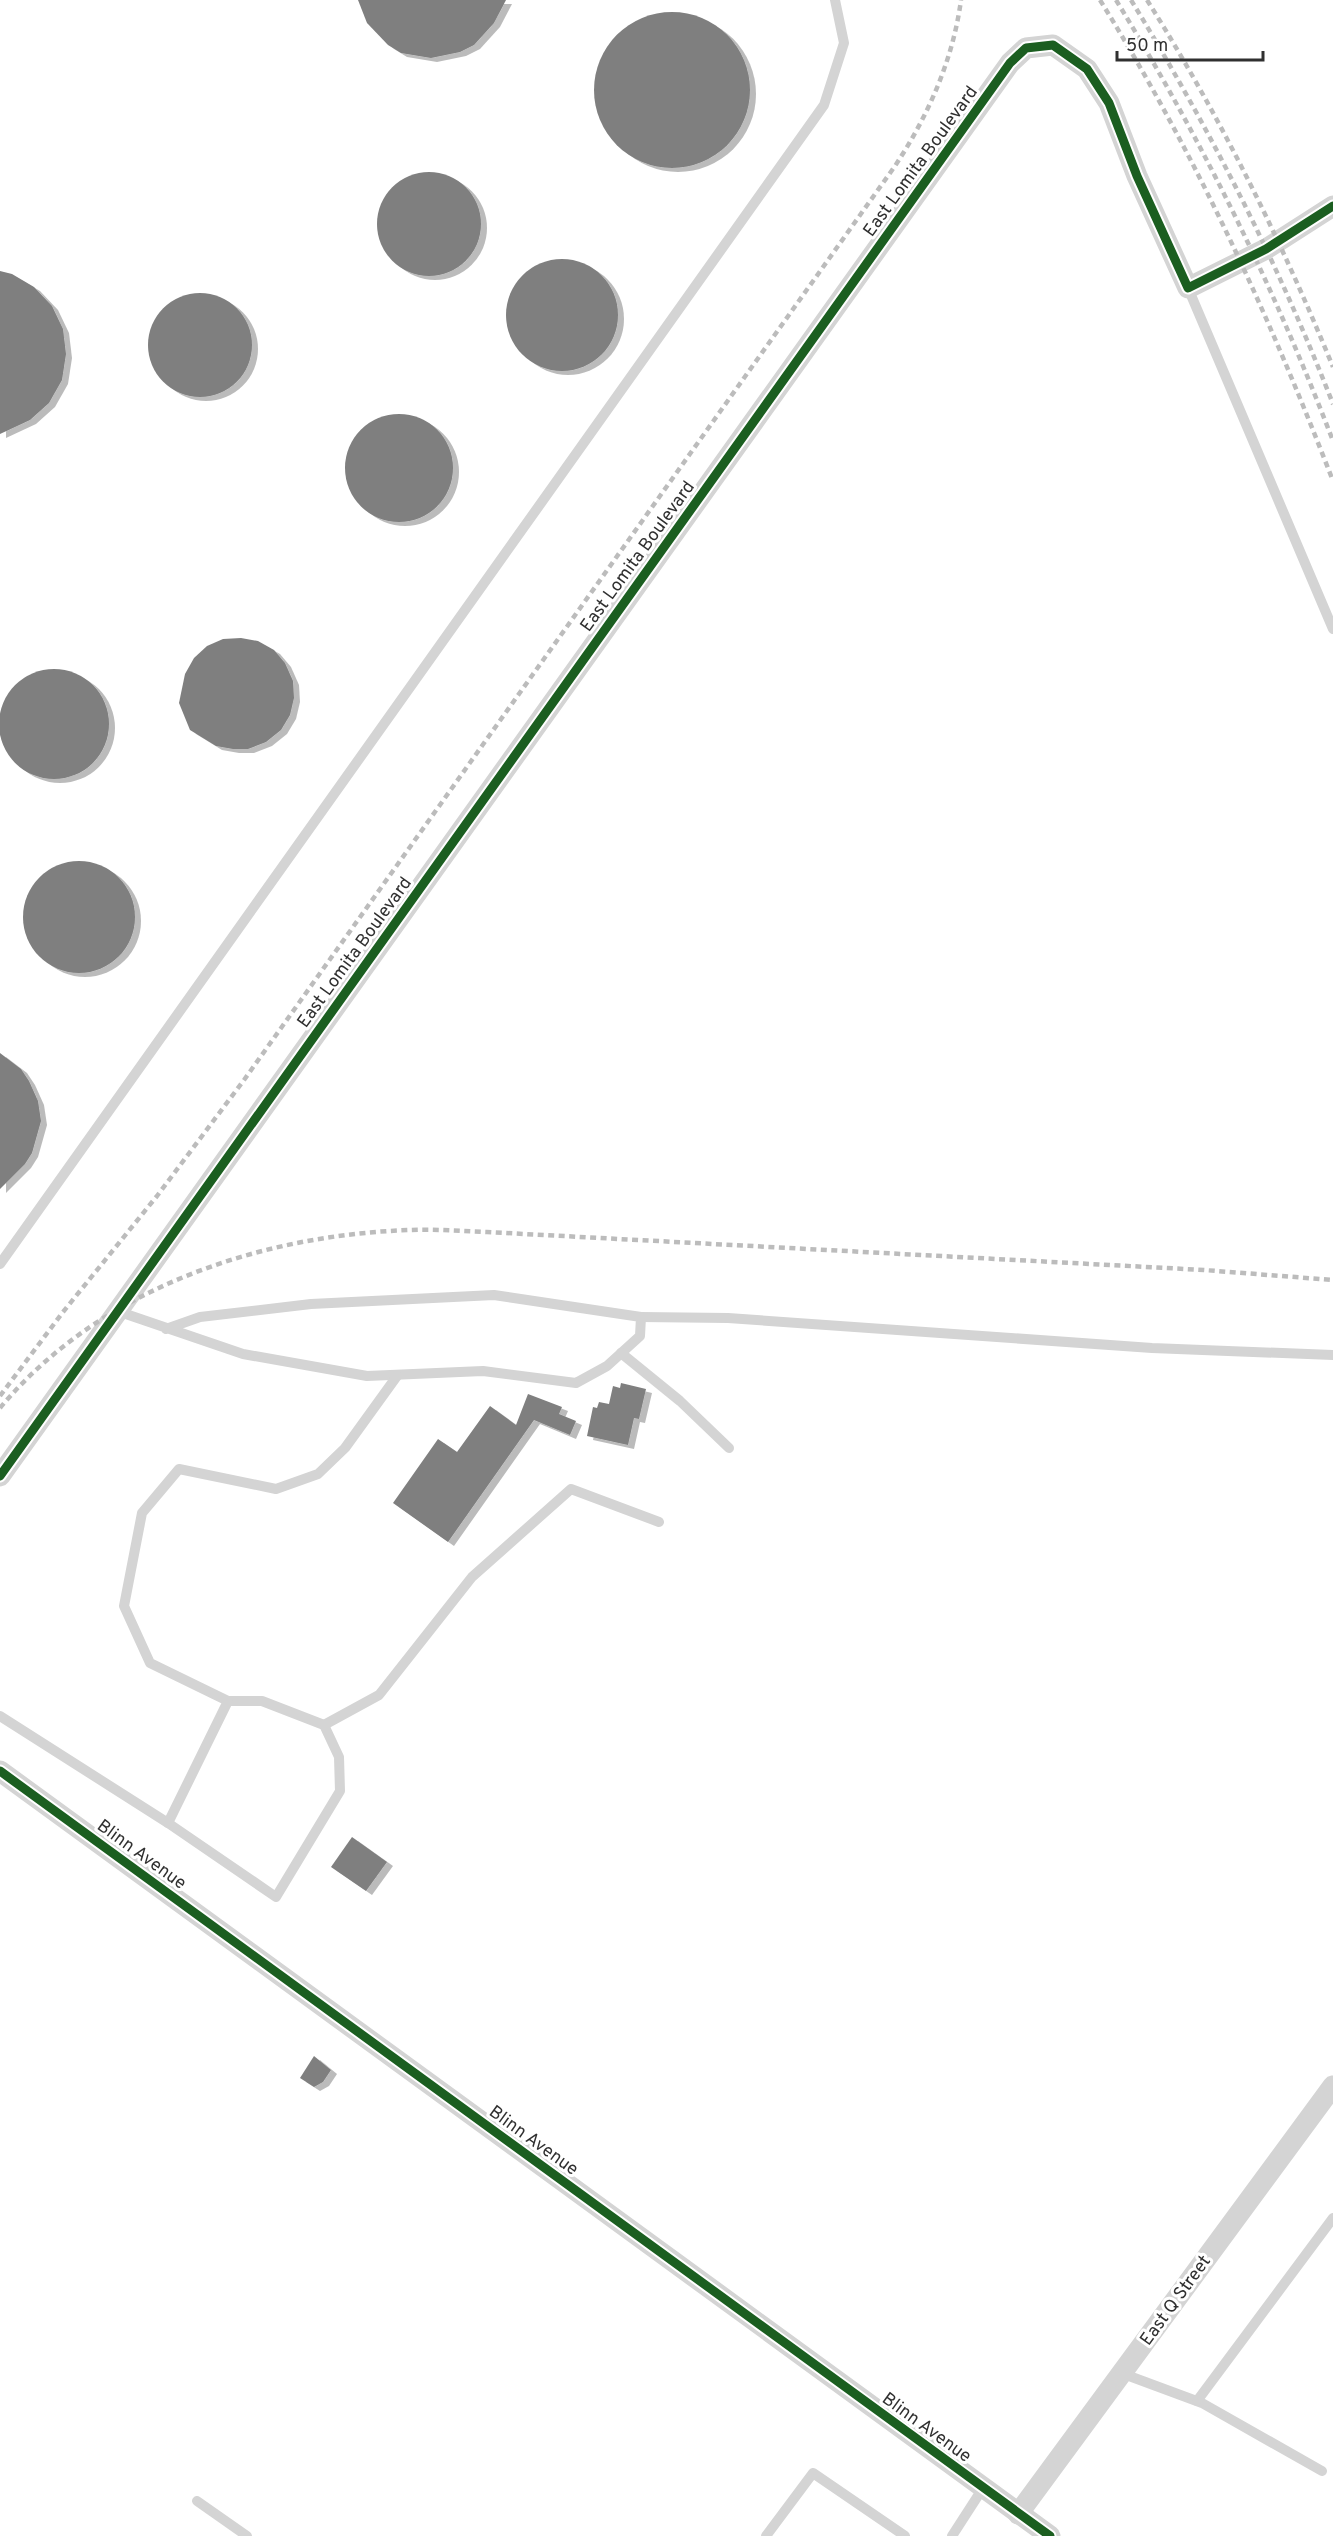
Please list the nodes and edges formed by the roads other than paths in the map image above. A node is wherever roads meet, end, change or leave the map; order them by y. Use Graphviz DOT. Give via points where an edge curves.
graph roads {
  1 [pos="835,0"];
  2 [pos="1333,206"];
  3 [pos="1188,288"];
  4 [pos="1333,629"];
  5 [pos="0,1264"];
  6 [pos="117,1311"];
  7 [pos="641,1317"];
  8 [pos="166,1329"];
  9 [pos="621,1353"];
  10 [pos="1333,1355"];
  11 [pos="397,1376"];
  12 [pos="729,1448"];
  13 [pos="0,1476"];
  14 [pos="659,1522"];
  15 [pos="228,1701"];
  16 [pos="0,1716"];
  17 [pos="324,1725"];
  18 [pos="0,1770"];
  19 [pos="168,1823"];
  20 [pos="1331,2092"];
  21 [pos="1333,2218"];
  22 [pos="1121,2373"];
  23 [pos="1197,2401"];
  24 [pos="1322,2471"];
  25 [pos="983,2488"];
  26 [pos="196,2501"];
  27 [pos="1018,2514"];
  28 [pos="248,2536"];
  29 [pos="766,2536"];
  30 [pos="904,2536"];
  31 [pos="952,2536"];
  32 [pos="1050,2536"];
  1 -- 5 [label="lane" via="844,43 824,105"];
  2 -- 3 [label="street" via="1260,253"];
  3 -- 4 [label="lane"];
  3 -- 6 [label="street, East Lomita Boulevard" via="1109,103 1087,69 1053,45 1026,48 1003,73"];
  6 -- 8 [label="lane"];
  6 -- 13 [label="street, East Lomita Boulevard"];
  7 -- 8 [label="lane" via="494,1295 311,1304 200,1317"];
  7 -- 9 [label="lane" via="640,1336"];
  7 -- 10 [label="lane" via="728,1318 1152,1348"];
  8 -- 11 [label="lane" via="243,1354 367,1376"];
  9 -- 11 [label="lane" via="607,1366 576,1383 483,1371"];
  9 -- 12 [label="lane"];
  11 -- 15 [label="lane" via="345,1448 318,1474 276,1490 179,1469 142,1513 124,1606 150,1663"];
  14 -- 17 [label="lane" via="571,1489 472,1577 379,1695"];
  15 -- 17 [label="lane" via="262,1701"];
  15 -- 19 [label="lane"];
  16 -- 19 [label="lane"];
  17 -- 19 [label="lane" via="339,1757 340,1791 276,1897"];
  18 -- 25 [label="street, Blinn Avenue"];
  20 -- 22 [label="street, East Q Street"];
  21 -- 23 [label="lane"];
  22 -- 23 [label="lane"];
  22 -- 27 [label="street, East Q Street"];
  23 -- 24 [label="lane"];
  25 -- 27 [label="street, Blinn Avenue"];
  25 -- 31 [label="lane"];
  26 -- 28 [label="lane"];
  27 -- 32 [label="street, Blinn Avenue"];
  29 -- 30 [label="lane" via="813,2473"];
}
